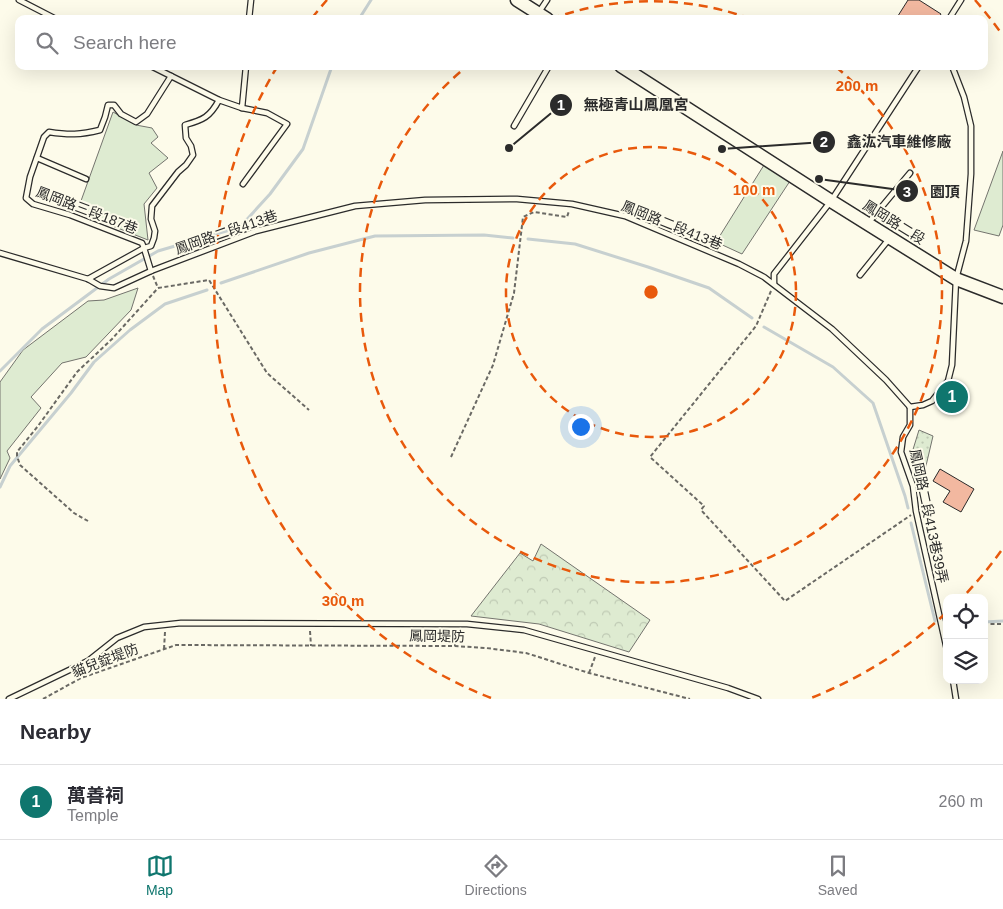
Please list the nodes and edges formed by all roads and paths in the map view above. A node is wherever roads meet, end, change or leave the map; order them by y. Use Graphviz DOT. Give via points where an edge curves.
graph roads {
  1 [pos="19,0"];
  2 [pos="251,0"];
  3 [pos="517,0"];
  4 [pos="547,0"];
  5 [pos="961,0"];
  6 [pos="48,15"];
  7 [pos="250,15"];
  8 [pos="540,15"];
  9 [pos="542,15"];
  10 [pos="952,15"];
  11 [pos="159,70"];
  12 [pos="246,70"];
  13 [pos="547,70"];
  14 [pos="627,70"];
  15 [pos="916,70"];
  16 [pos="954,70"];
  17 [pos="171,76"];
  18 [pos="219,100"];
  19 [pos="242,108"];
  20 [pos="514,126"];
  21 [pos="37,158"];
  22 [pos="910,173"];
  23 [pos="86,179"];
  24 [pos="243,184"];
  25 [pos="832,201"];
  26 [pos="572,204"];
  27 [pos="868,224"];
  28 [pos="890,238"];
  29 [pos="144,248"];
  30 [pos="0,253"];
  31 [pos="150,271"];
  32 [pos="860,275"];
  33 [pos="88,279"];
  34 [pos="956,279"];
  35 [pos="774,284"];
  36 [pos="158,288"];
  37 [pos="1003,297"];
  38 [pos="910,407"];
  39 [pos="309,410"];
  40 [pos="451,458"];
  41 [pos="916,511"];
  42 [pos="88,521"];
  43 [pos="310,623"];
  44 [pos="455,624"];
  45 [pos="988,624"];
  46 [pos="1003,624"];
  47 [pos="165,625"];
  48 [pos="944,639"];
  49 [pos="176,645"];
  50 [pos="311,646"];
  51 [pos="455,646"];
  52 [pos="164,649"];
  53 [pos="597,650"];
  54 [pos="589,673"];
  55 [pos="954,684"];
  56 [pos="9,699"];
  57 [pos="43,699"];
  58 [pos="690,699"];
  59 [pos="758,699"];
  60 [pos="956,699"];
  1 -- 6 [label="lane"];
  2 -- 7 [label="lane"];
  3 -- 8 [label="street"];
  4 -- 9 [label="lane"];
  5 -- 10 [label="lane"];
  11 -- 17 [label="lane"];
  12 -- 19 [label="lane"];
  13 -- 20 [label="lane"];
  14 -- 25 [label="street, 鳳岡路二段"];
  15 -- 25 [label="lane"];
  16 -- 34 [label="lane" via="971,126 966,241"];
  17 -- 18 [label="lane"];
  17 -- 21 [label="lane, 鳳岡路三段187巷" via="147,114 136,122 121,114 114,105 108,105 100,130 82,134 49,132"];
  18 -- 19 [label="lane"];
  18 -- 29 [label="lane" via="210,114 185,125 193,156 152,206 150,219 154,238 151,246"];
  19 -- 24 [label="lane" via="267,113 287,124"];
  21 -- 23 [label="lane, 鳳岡路三段187巷"];
  21 -- 29 [label="lane, 鳳岡路三段187巷" via="26,198 34,204 142,242"];
  22 -- 27 [label="lane"];
  25 -- 27 [label="street, 鳳岡路二段"];
  25 -- 35 [label="lane" via="774,274"];
  26 -- 31 [label="lane, 鳳岡路二段413巷" via="517,199 425,200 356,206 256,231"];
  26 -- 35 [label="lane, 鳳岡路二段413巷" via="625,216 739,264"];
  26 -- 40 [label="path" via="567,217 534,212 523,217 514,293 493,365"];
  27 -- 28 [label="street, 鳳岡路二段"];
  28 -- 32 [label="lane"];
  28 -- 34 [label="street, 鳳岡路二段"];
  29 -- 31 [label="lane"];
  29 -- 33 [label="lane, 鳳岡路三段187巷"];
  30 -- 33 [label="lane"];
  31 -- 33 [label="lane, 鳳岡路二段413巷" via="114,288 100,286"];
  31 -- 36 [label="path"];
  34 -- 37 [label="street, 鳳岡路二段"];
  34 -- 38 [label="lane" via="952,365 948,381 932,401"];
  35 -- 38 [label="lane, 鳳岡路二段413巷" via="832,329"];
  35 -- 41 [label="path" via="756,326 650,457 704,506 701,510 785,601"];
  36 -- 39 [label="path" via="210,280 267,373"];
  36 -- 42 [label="path" via="112,339 76,372 18,452 20,465 74,513"];
  38 -- 41 [label="lane, 鳳岡路二段413巷39弄" via="910,425 903,437 901,452 913,486"];
  41 -- 48 [label="lane, 鳳岡路二段413巷39弄"];
  43 -- 44 [label="lane"];
  43 -- 47 [label="lane"];
  43 -- 50 [label="path"];
  44 -- 51 [label="path"];
  44 -- 53 [label="lane" via="524,630"];
  45 -- 46 [label="path"];
  47 -- 52 [label="path"];
  47 -- 56 [label="lane" via="144,627 117,638 88,661"];
  49 -- 50 [label="path, 鳳岡堤防"];
  49 -- 52 [label="path, 貓兒錠堤防"];
  50 -- 51 [label="path, 鳳岡堤防"];
  51 -- 54 [label="path, 鳳岡堤防" via="526,653"];
  52 -- 57 [label="path, 貓兒錠堤防" via="81,678"];
  53 -- 54 [label="path"];
  53 -- 59 [label="lane"];
  54 -- 58 [label="path, 鳳岡堤防"];
  55 -- 60 [label="lane"];
}
